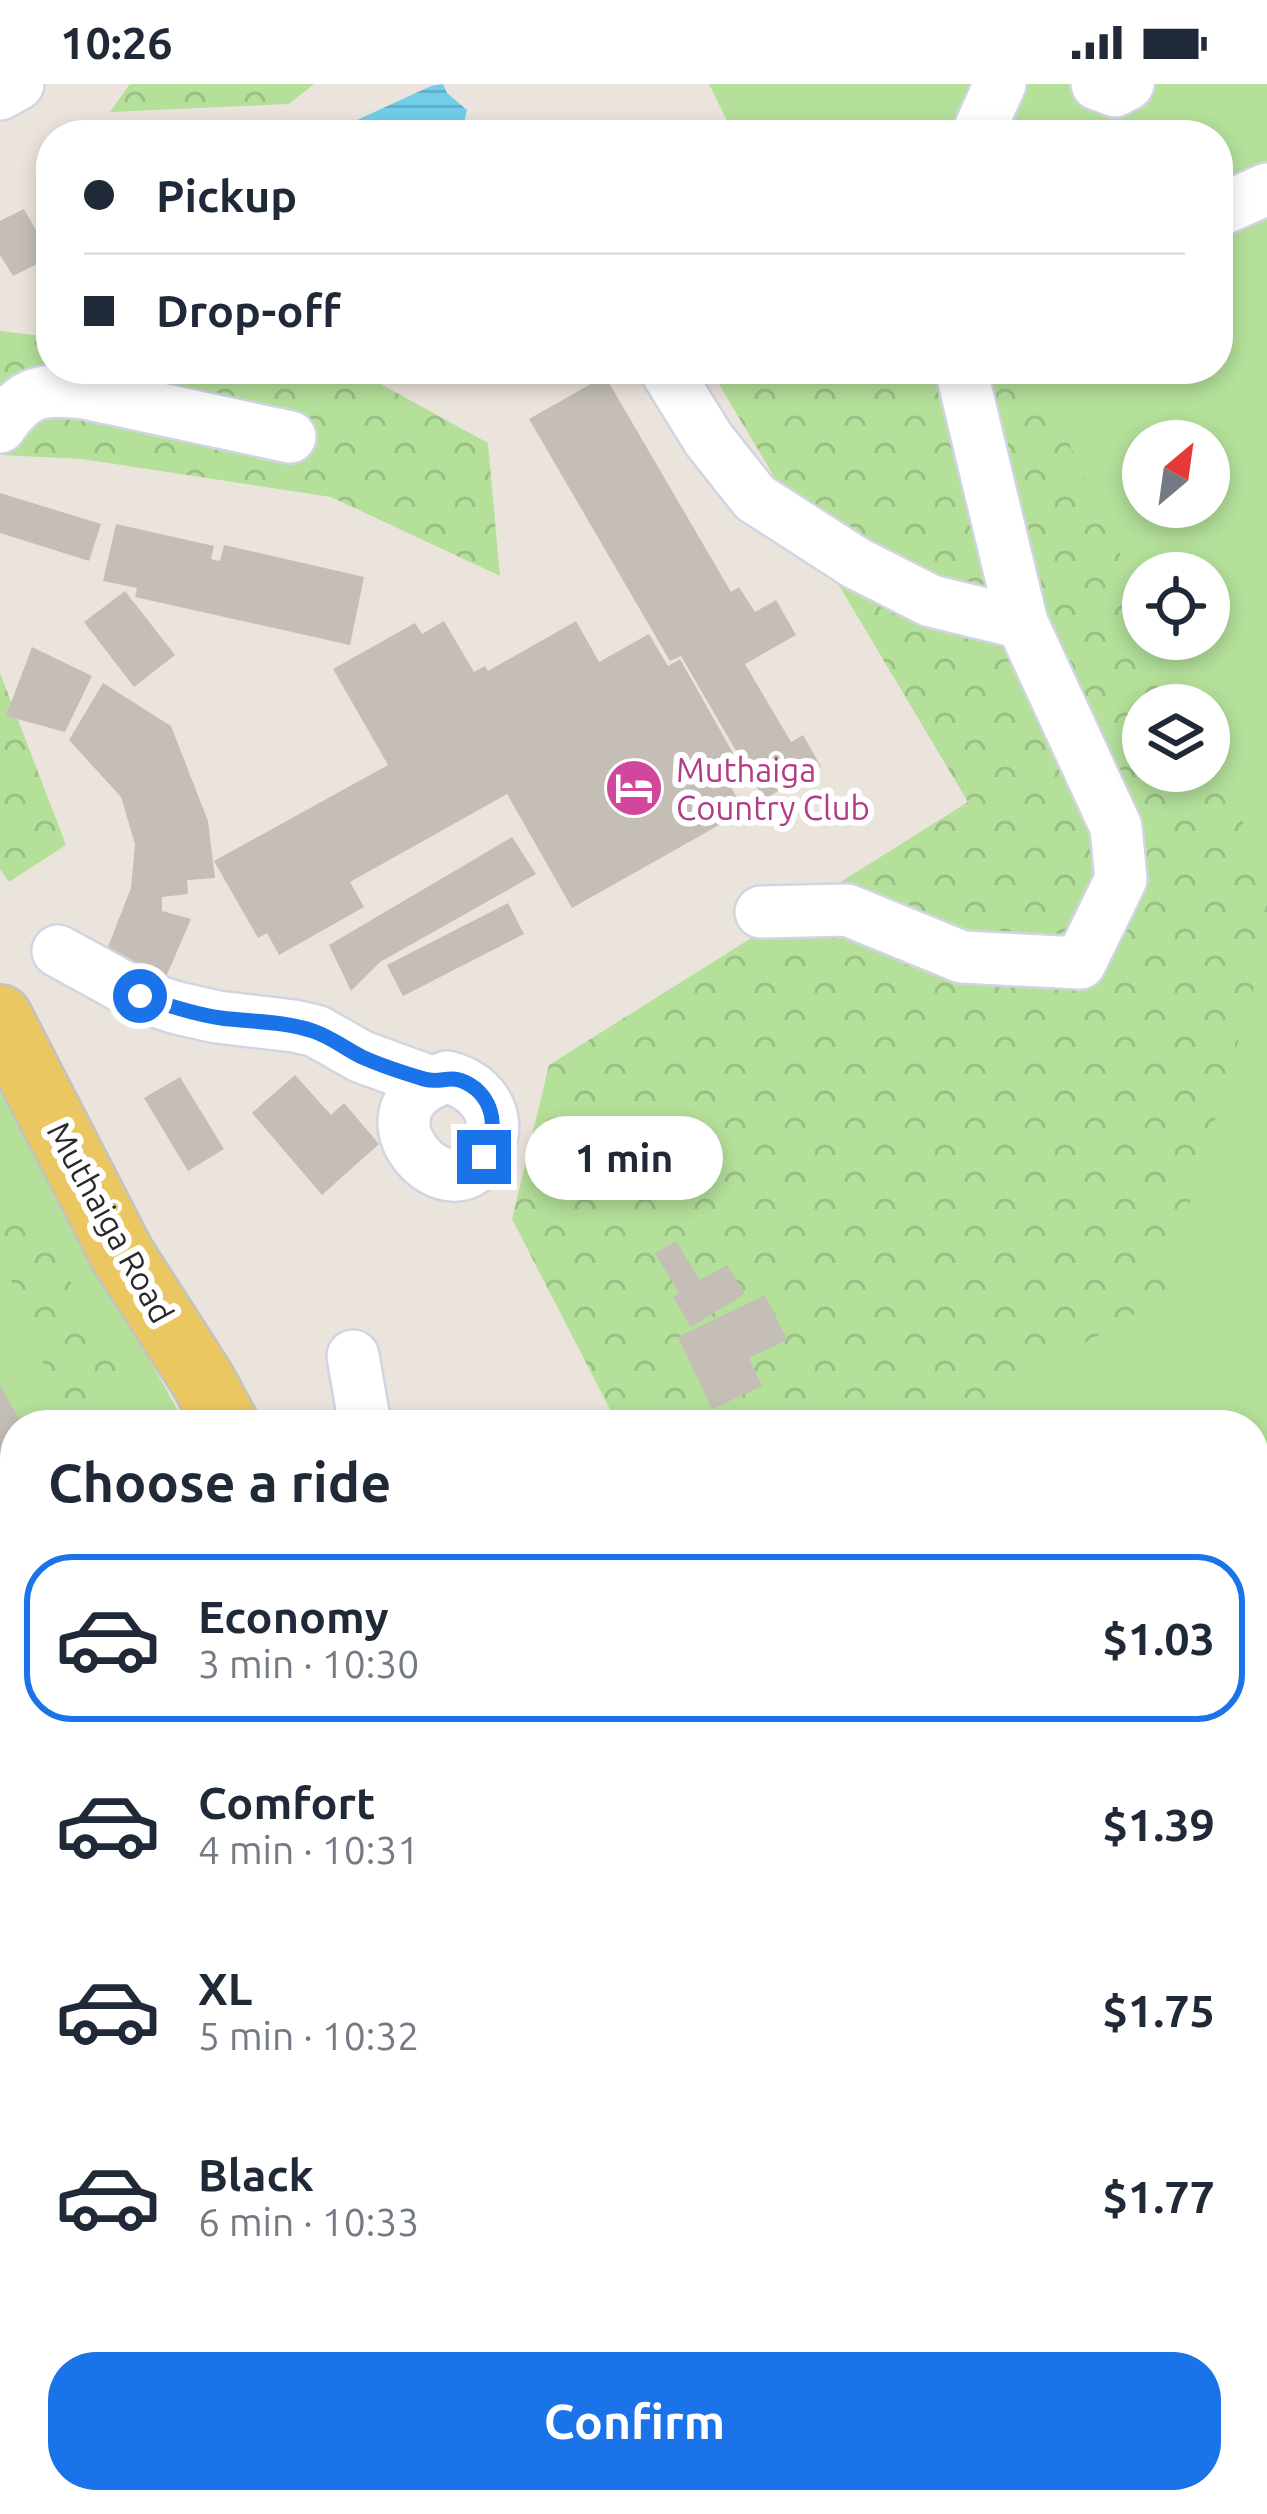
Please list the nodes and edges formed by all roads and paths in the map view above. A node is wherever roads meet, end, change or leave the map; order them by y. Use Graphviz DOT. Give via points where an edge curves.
graph roads {
  1 [pos="18,84"];
  2 [pos="1000,84"];
  3 [pos="1097,84"];
  4 [pos="1128,84"];
  5 [pos="0,94"];
  6 [pos="984,120"];
  7 [pos="1267,189"];
  8 [pos="1233,204"];
  9 [pos="674,384"];
  10 [pos="965,384"];
  11 [pos="0,427"];
  12 [pos="290,437"];
  13 [pos="1022,622"];
  14 [pos="761,912"];
  15 [pos="58,951"];
  16 [pos="0,1017"];
  17 [pos="418,1102"];
  18 [pos="353,1356"];
  19 [pos="219,1410"];
  20 [pos="362,1410"];
  1 -- 5 [label="street"];
  2 -- 6 [label="street"];
  3 -- 4 [label="street" via="1115,91"];
  7 -- 8 [label="street"];
  9 -- 13 [label="street" via="755,497 931,601"];
  10 -- 13 [label="street"];
  11 -- 12 [label="street" via="35,392 58,389"];
  13 -- 14 [label="street" via="1116,827 1121,879 1080,963 962,957 847,910"];
  15 -- 17 [label="street" via="140,996 316,1031"];
  16 -- 19 [label="main road, Muthaiga Road" via="123,1256"];
  18 -- 20 [label="street"];
}
